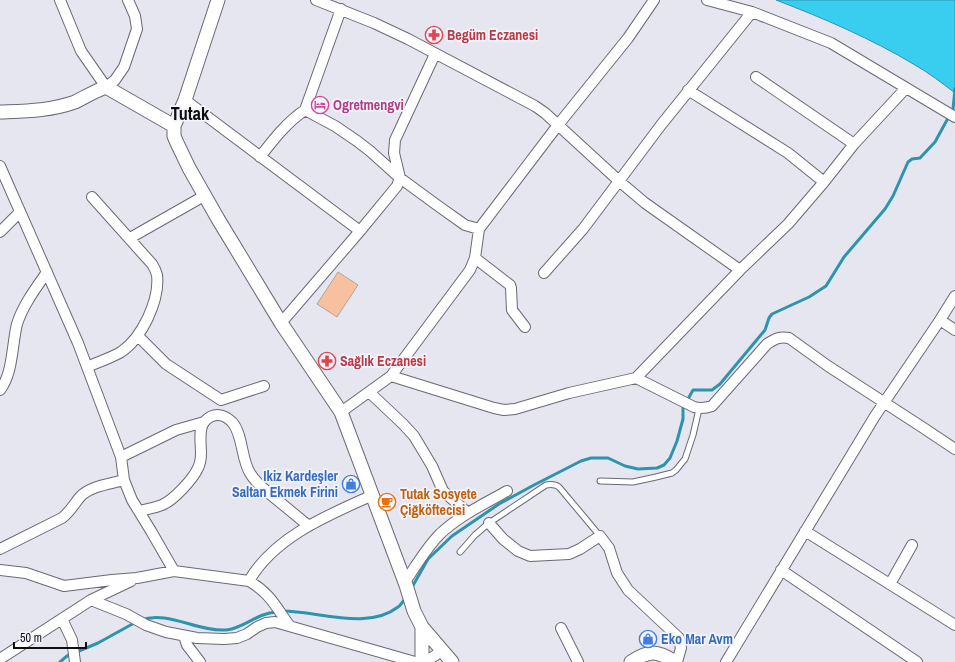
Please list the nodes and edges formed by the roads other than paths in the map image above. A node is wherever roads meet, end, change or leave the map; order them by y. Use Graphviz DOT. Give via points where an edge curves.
graph roads {
  1 [pos="60,0"];
  2 [pos="128,0"];
  3 [pos="218,0"];
  4 [pos="316,0"];
  5 [pos="654,0"];
  6 [pos="707,0"];
  7 [pos="341,9"];
  8 [pos="752,12"];
  9 [pos="435,54"];
  10 [pos="756,77"];
  11 [pos="106,87"];
  12 [pos="906,88"];
  13 [pos="688,90"];
  14 [pos="185,100"];
  15 [pos="305,110"];
  16 [pos="0,112"];
  17 [pos="955,117"];
  18 [pos="558,125"];
  19 [pos="174,126"];
  20 [pos="395,140"];
  21 [pos="854,144"];
  22 [pos="376,156"];
  23 [pos="260,157"];
  24 [pos="0,166"];
  25 [pos="400,178"];
  26 [pos="619,181"];
  27 [pos="824,182"];
  28 [pos="204,196"];
  29 [pos="92,197"];
  30 [pos="20,212"];
  31 [pos="479,229"];
  32 [pos="360,231"];
  33 [pos="0,232"];
  34 [pos="130,238"];
  35 [pos="475,258"];
  36 [pos="740,270"];
  37 [pos="47,272"];
  38 [pos="544,273"];
  39 [pos="955,296"];
  40 [pos="940,320"];
  41 [pos="281,323"];
  42 [pos="525,327"];
  43 [pos="955,330"];
  44 [pos="138,336"];
  45 [pos="87,367"];
  46 [pos="391,376"];
  47 [pos="636,378"];
  48 [pos="264,386"];
  49 [pos="0,390"];
  50 [pos="369,392"];
  51 [pos="221,400"];
  52 [pos="884,402"];
  53 [pos="696,408"];
  54 [pos="341,412"];
  55 [pos="220,414"];
  56 [pos="204,422"];
  57 [pos="955,449"];
  58 [pos="121,457"];
  59 [pos="124,480"];
  60 [pos="600,480"];
  61 [pos="507,491"];
  62 [pos="372,495"];
  63 [pos="139,511"];
  64 [pos="468,513"];
  65 [pos="489,523"];
  66 [pos="309,526"];
  67 [pos="805,531"];
  68 [pos="600,536"];
  69 [pos="912,545"];
  70 [pos="0,549"];
  71 [pos="460,552"];
  72 [pos="0,570"];
  73 [pos="781,570"];
  74 [pos="174,571"];
  75 [pos="136,578"];
  76 [pos="249,582"];
  77 [pos="406,583"];
  78 [pos="890,584"];
  79 [pos="92,600"];
  80 [pos="62,619"];
  81 [pos="286,621"];
  82 [pos="955,625"];
  83 [pos="422,627"];
  84 [pos="561,628"];
  85 [pos="184,636"];
  86 [pos="442,651"];
  87 [pos="0,659"];
  88 [pos="75,662"];
  89 [pos="200,662"];
  90 [pos="415,662"];
  91 [pos="423,662"];
  92 [pos="452,662"];
  93 [pos="578,662"];
  94 [pos="631,662"];
  95 [pos="676,662"];
  96 [pos="726,662"];
  97 [pos="917,662"];
  1 -- 11 [label="street" via="81,51"];
  2 -- 11 [label="street" via="137,29 124,67 115,80"];
  3 -- 14 [label="main road"];
  4 -- 7 [label="street"];
  5 -- 18 [label="street" via="628,38"];
  6 -- 8 [label="street"];
  7 -- 9 [label="street"];
  7 -- 15 [label="street"];
  8 -- 12 [label="street" via="831,43"];
  8 -- 13 [label="street"];
  9 -- 18 [label="street" via="535,106"];
  9 -- 20 [label="street"];
  10 -- 21 [label="street"];
  11 -- 16 [label="main road" via="75,102 54,108"];
  11 -- 19 [label="main road"];
  12 -- 17 [label="street"];
  12 -- 21 [label="street"];
  13 -- 26 [label="street"];
  13 -- 27 [label="street" via="788,153"];
  14 -- 19 [label="main road"];
  14 -- 23 [label="street"];
  15 -- 22 [label="street" via="335,126"];
  15 -- 23 [label="street" via="280,132"];
  18 -- 26 [label="street"];
  18 -- 31 [label="street"];
  19 -- 28 [label="main road" via="174,136"];
  20 -- 22 [label="street" via="382,154"];
  20 -- 25 [label="street" via="394,153"];
  21 -- 27 [label="street"];
  22 -- 25 [label="street"];
  23 -- 32 [label="street"];
  24 -- 30 [label="street"];
  25 -- 31 [label="street" via="465,225"];
  25 -- 32 [label="street" via="391,195"];
  26 -- 36 [label="street" via="645,203"];
  26 -- 38 [label="street" via="578,236"];
  27 -- 36 [label="street" via="788,224"];
  28 -- 34 [label="street"];
  28 -- 41 [label="main road"];
  29 -- 34 [label="street"];
  30 -- 33 [label="street"];
  30 -- 37 [label="street"];
  31 -- 35 [label="street"];
  32 -- 41 [label="street"];
  34 -- 44 [label="street" via="157,274 152,307"];
  35 -- 42 [label="street" via="510,285 512,310"];
  35 -- 46 [label="street" via="470,270"];
  36 -- 47 [label="street"];
  37 -- 45 [label="street"];
  37 -- 49 [label="street" via="30,297 18,322 8,373"];
  39 -- 40 [label="street"];
  40 -- 43 [label="street"];
  40 -- 52 [label="street"];
  41 -- 54 [label="main road"];
  44 -- 45 [label="street" via="120,352"];
  44 -- 51 [label="street" via="166,364"];
  45 -- 58 [label="street"];
  46 -- 47 [label="street" via="504,410"];
  46 -- 50 [label="street"];
  47 -- 53 [label="street"];
  48 -- 51 [label="street"];
  50 -- 54 [label="street"];
  50 -- 64 [label="street" via="414,436 444,491"];
  51 -- 55 [label="street"];
  52 -- 53 [label="street" via="789,338 782,337 767,344 712,406"];
  52 -- 57 [label="street"];
  52 -- 67 [label="street"];
  53 -- 60 [label="lane" via="693,435 682,463 676,470 656,478 633,482"];
  54 -- 62 [label="main road"];
  55 -- 56 [label="street"];
  55 -- 66 [label="street" via="233,423 251,475"];
  56 -- 58 [label="street" via="176,430"];
  56 -- 63 [label="street" via="200,440 199,468 195,474 174,498"];
  58 -- 59 [label="street"];
  59 -- 63 [label="street"];
  59 -- 70 [label="street" via="88,491 67,515"];
  61 -- 64 [label="street"];
  62 -- 66 [label="street"];
  62 -- 77 [label="main road"];
  63 -- 74 [label="street"];
  64 -- 77 [label="street" via="452,524 428,548"];
  65 -- 68 [label="street" via="503,539 518,551 530,556 569,554"];
  65 -- 68 [label="lane" via="546,485 553,484"];
  65 -- 71 [label="lane"];
  66 -- 76 [label="street" via="261,562"];
  67 -- 73 [label="street"];
  67 -- 78 [label="street"];
  68 -- 95 [label="street" via="609,548 617,573 628,590 679,638 681,648"];
  69 -- 78 [label="street"];
  72 -- 75 [label="street" via="26,573 64,586"];
  73 -- 96 [label="street"];
  73 -- 97 [label="street"];
  74 -- 75 [label="street"];
  74 -- 76 [label="street"];
  75 -- 79 [label="street"];
  76 -- 81 [label="street" via="259,587 275,603"];
  77 -- 83 [label="main road" via="414,611"];
  78 -- 82 [label="street"];
  79 -- 80 [label="street"];
  79 -- 85 [label="street" via="146,625"];
  80 -- 87 [label="street"];
  80 -- 88 [label="street" via="72,640"];
  81 -- 85 [label="street" via="266,623 237,638"];
  81 -- 90 [label="street"];
  83 -- 86 [label="main road"];
  83 -- 91 [label="main road"];
  84 -- 93 [label="street"];
  85 -- 89 [label="street" via="187,645"];
  86 -- 91 [label="street"];
  86 -- 92 [label="main road"];
  94 -- 95 [label="main road" via="652,652 665,655"];
}
